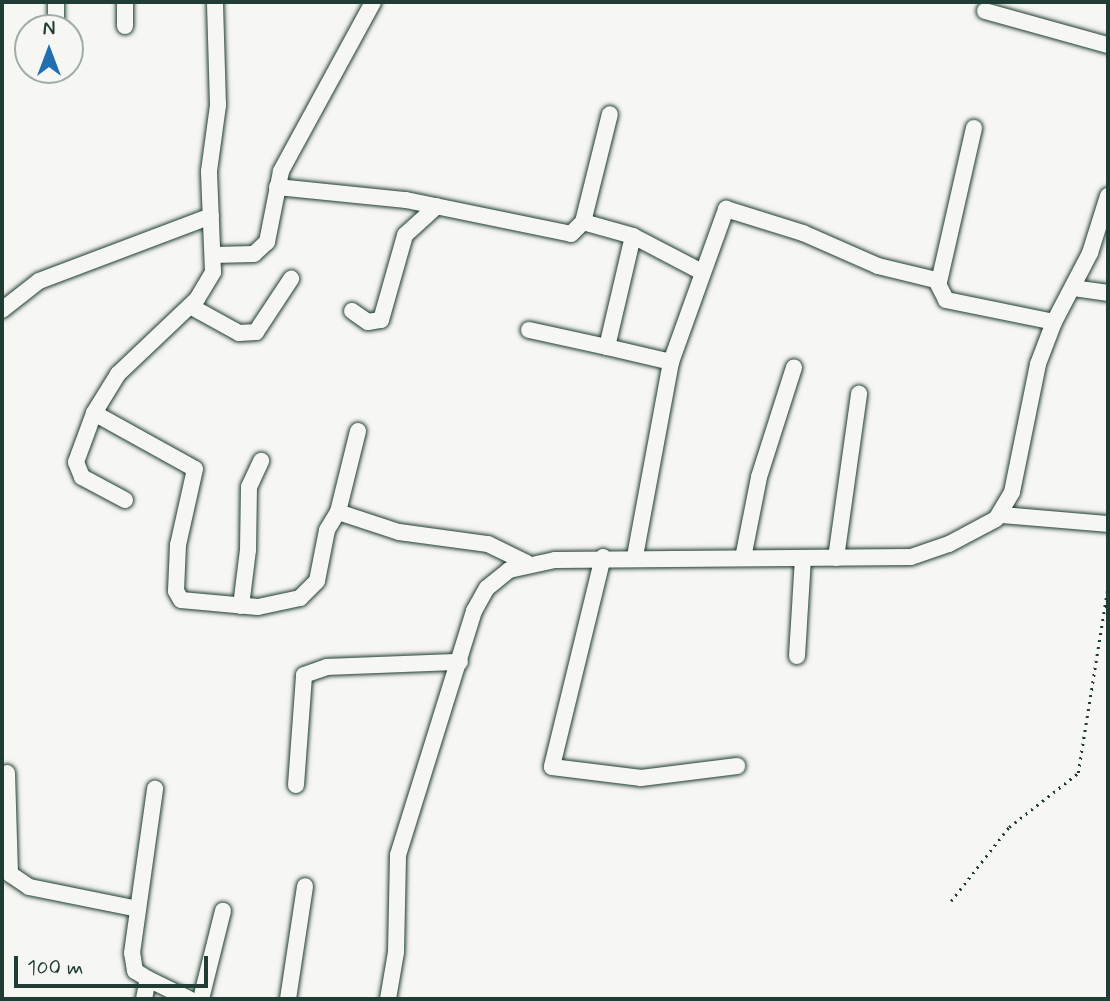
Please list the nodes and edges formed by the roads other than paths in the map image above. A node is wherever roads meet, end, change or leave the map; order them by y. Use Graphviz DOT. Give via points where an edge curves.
graph roads {
  1 [pos="125,2"];
  2 [pos="215,2"];
  3 [pos="373,2"];
  4 [pos="985,11"];
  5 [pos="125,26"];
  6 [pos="1108,45"];
  7 [pos="610,114"];
  8 [pos="974,128"];
  9 [pos="277,187"];
  10 [pos="1108,197"];
  11 [pos="437,206"];
  12 [pos="211,216"];
  13 [pos="583,222"];
  14 [pos="633,236"];
  15 [pos="213,255"];
  16 [pos="702,272"];
  17 [pos="290,279"];
  18 [pos="939,282"];
  19 [pos="1073,288"];
  20 [pos="1108,293"];
  21 [pos="190,306"];
  22 [pos="2,310"];
  23 [pos="352,311"];
  24 [pos="1054,322"];
  25 [pos="529,330"];
  26 [pos="607,347"];
  27 [pos="671,362"];
  28 [pos="794,367"];
  29 [pos="859,394"];
  30 [pos="94,413"];
  31 [pos="358,431"];
  32 [pos="261,461"];
  33 [pos="125,500"];
  34 [pos="338,512"];
  35 [pos="1001,515"];
  36 [pos="1108,524"];
  37 [pos="635,556"];
  38 [pos="603,557"];
  39 [pos="743,558"];
  40 [pos="803,558"];
  41 [pos="836,558"];
  42 [pos="527,563"];
  43 [pos="241,606"];
  44 [pos="797,656"];
  45 [pos="460,662"];
  46 [pos="737,766"];
  47 [pos="7,773"];
  48 [pos="296,785"];
  49 [pos="155,789"];
  50 [pos="305,886"];
  51 [pos="138,909"];
  52 [pos="223,911"];
  53 [pos="148,979"];
  54 [pos="144,999"];
  55 [pos="189,999"];
  56 [pos="201,999"];
  57 [pos="288,999"];
  58 [pos="388,999"];
  1 -- 5 [label="street"];
  2 -- 12 [label="street" via="218,117 209,171"];
  3 -- 9 [label="street" via="281,171"];
  4 -- 6 [label="street"];
  7 -- 13 [label="street"];
  8 -- 18 [label="street"];
  9 -- 11 [label="street"];
  9 -- 15 [label="street" via="267,242 261,251"];
  10 -- 19 [label="street" via="1097,237"];
  11 -- 13 [label="street" via="561,234 577,232"];
  11 -- 23 [label="street" via="405,235 381,320 368,322"];
  12 -- 15 [label="street"];
  12 -- 22 [label="street" via="39,281"];
  13 -- 14 [label="street"];
  14 -- 16 [label="street"];
  14 -- 26 [label="street"];
  15 -- 21 [label="street" via="209,281"];
  16 -- 18 [label="street" via="722,213 728,209 803,233 878,266"];
  16 -- 27 [label="street"];
  17 -- 21 [label="street" via="256,332 239,333"];
  18 -- 24 [label="street" via="946,300"];
  19 -- 20 [label="street"];
  19 -- 24 [label="street"];
  21 -- 30 [label="street" via="118,374"];
  24 -- 35 [label="street" via="1035,374 1012,492"];
  25 -- 26 [label="street"];
  26 -- 27 [label="street"];
  27 -- 37 [label="street"];
  28 -- 39 [label="street" via="778,405"];
  29 -- 41 [label="street"];
  30 -- 33 [label="street" via="78,449 77,470"];
  30 -- 43 [label="street" via="195,469 178,545 178,596 186,602"];
  31 -- 34 [label="street"];
  32 -- 43 [label="street" via="248,487 248,550"];
  34 -- 42 [label="street" via="399,532 488,544"];
  34 -- 43 [label="street" via="327,530 320,570 309,591 275,605"];
  35 -- 36 [label="street"];
  35 -- 41 [label="street" via="923,555"];
  37 -- 38 [label="street"];
  37 -- 39 [label="street"];
  38 -- 42 [label="street"];
  38 -- 46 [label="street" via="552,767 641,778"];
  39 -- 40 [label="street"];
  40 -- 41 [label="street"];
  40 -- 44 [label="street"];
  42 -- 45 [label="street" via="487,587 474,611"];
  45 -- 48 [label="street" via="327,667 304,675"];
  45 -- 58 [label="street" via="398,855 397,943"];
  47 -- 51 [label="street" via="10,874 29,887"];
  49 -- 51 [label="street"];
  50 -- 57 [label="street"];
  51 -- 53 [label="street" via="132,964"];
  52 -- 56 [label="street"];
  53 -- 54 [label="street"];
  53 -- 55 [label="street"];
}
